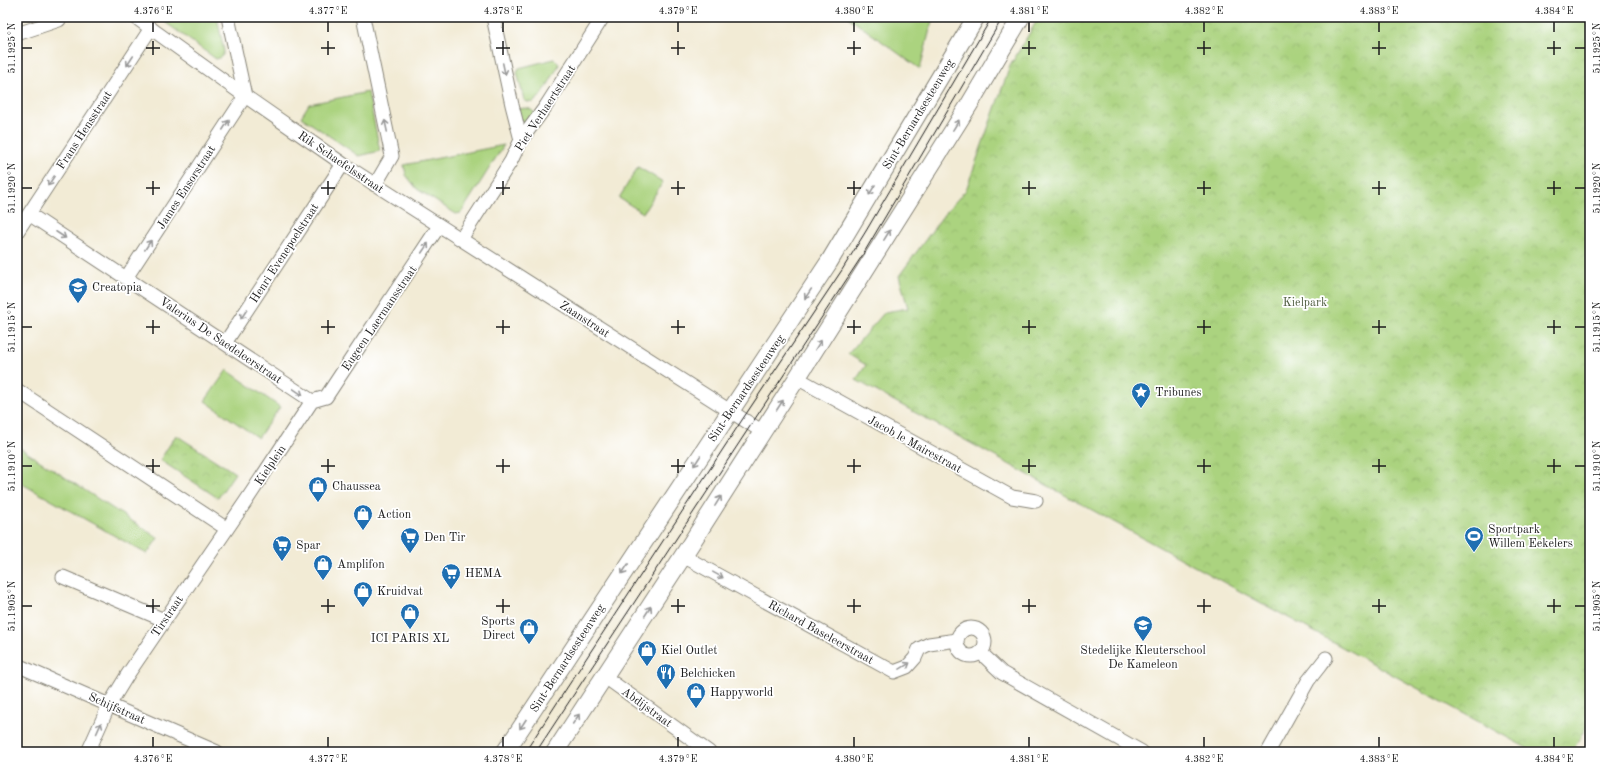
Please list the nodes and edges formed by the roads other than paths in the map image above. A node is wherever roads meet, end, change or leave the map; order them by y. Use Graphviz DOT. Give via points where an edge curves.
graph roads {
  1 [pos="61,17"];
  2 [pos="135,17"];
  3 [pos="228,17"];
  4 [pos="363,17"];
  5 [pos="493,17"];
  6 [pos="603,17"];
  7 [pos="976,17"];
  8 [pos="1021,17"];
  9 [pos="151,28"];
  10 [pos="17,34"];
  11 [pos="244,96"];
  12 [pos="521,140"];
  13 [pos="343,164"];
  14 [pos="375,185"];
  15 [pos="29,214"];
  16 [pos="439,226"];
  17 [pos="17,232"];
  18 [pos="461,239"];
  19 [pos="126,278"];
  20 [pos="225,343"];
  21 [pos="797,378"];
  22 [pos="17,390"];
  23 [pos="312,401"];
  24 [pos="730,412"];
  25 [pos="763,432"];
  26 [pos="1036,500"];
  27 [pos="227,529"];
  28 [pos="683,556"];
  29 [pos="63,577"];
  30 [pos="164,620"];
  31 [pos="957,640"];
  32 [pos="981,653"];
  33 [pos="1326,658"];
  34 [pos="17,664"];
  35 [pos="605,677"];
  36 [pos="110,705"];
  37 [pos="88,752"];
  38 [pos="217,752"];
  39 [pos="505,752"];
  40 [pos="555,752"];
  41 [pos="709,752"];
  42 [pos="1142,752"];
  43 [pos="1268,752"];
  1 -- 10 [label="street" via="59,20"];
  2 -- 9 [label="street, Rik Schaefelsstraat"];
  3 -- 11 [label="street"];
  14 -- 4 [label="street, one-way" via="392,156"];
  5 -- 12 [label="street, one-way"];
  6 -- 12 [label="street, Piet Verhaertstraat"];
  7 -- 24 [label="street, Sint-Bernardsesteenweg, one-way" via="830,262"];
  21 -- 8 [label="street, one-way" via="969,105"];
  9 -- 11 [label="street, Rik Schaefelsstraat"];
  9 -- 15 [label="street, Frans Hensstraat, one-way"];
  11 -- 13 [label="street, Rik Schaefelsstraat"];
  19 -- 11 [label="street, James Ensorstraat, one-way"];
  12 -- 18 [label="street, Piet Verhaertstraat" via="511,161"];
  13 -- 14 [label="street, Rik Schaefelsstraat"];
  13 -- 20 [label="street, Henri Evenepoelstraat, one-way"];
  14 -- 16 [label="street, Rik Schaefelsstraat"];
  15 -- 17 [label="street, Frans Hensstraat"];
  15 -- 19 [label="street, Valerius De Saedeleerstraat, one-way"];
  16 -- 18 [label="street, Zaanstraat"];
  23 -- 16 [label="street, Eugeen Laermansstraat, one-way" via="326,397"];
  18 -- 24 [label="street, Zaanstraat"];
  19 -- 20 [label="street, Valerius De Saedeleerstraat"];
  20 -- 23 [label="street, Valerius De Saedeleerstraat, one-way"];
  25 -- 21 [label="street, one-way"];
  21 -- 26 [label="street, Jacob le Mairestraat" via="1012,497"];
  22 -- 27 [label="street"];
  23 -- 27 [label="street, Kielplein"];
  24 -- 25 [label="street, Zaanstraat"];
  24 -- 39 [label="street, Sint-Bernardsesteenweg, one-way"];
  28 -- 25 [label="street, one-way"];
  27 -- 30 [label="street, Tirstraat"];
  28 -- 31 [label="street, Richard Baseleerstraat, one-way" via="894,672 907,667 919,649 929,644"];
  35 -- 28 [label="street, one-way"];
  29 -- 30 [label="street"];
  30 -- 36 [label="street, Tirstraat"];
  31 -- 32 [label="street" via="962,653 971,656"];
  31 -- 32 [label="street" via="963,630 978,630 984,635 985,640"];
  32 -- 42 [label="street" via="1002,672"];
  33 -- 43 [label="street" via="1308,681"];
  34 -- 36 [label="street, Schijfstraat"];
  40 -- 35 [label="street, one-way"];
  35 -- 41 [label="street, Abdijstraat"];
  37 -- 36 [label="street, Tirstraat, one-way"];
  36 -- 38 [label="street, Schijfstraat"];
}
